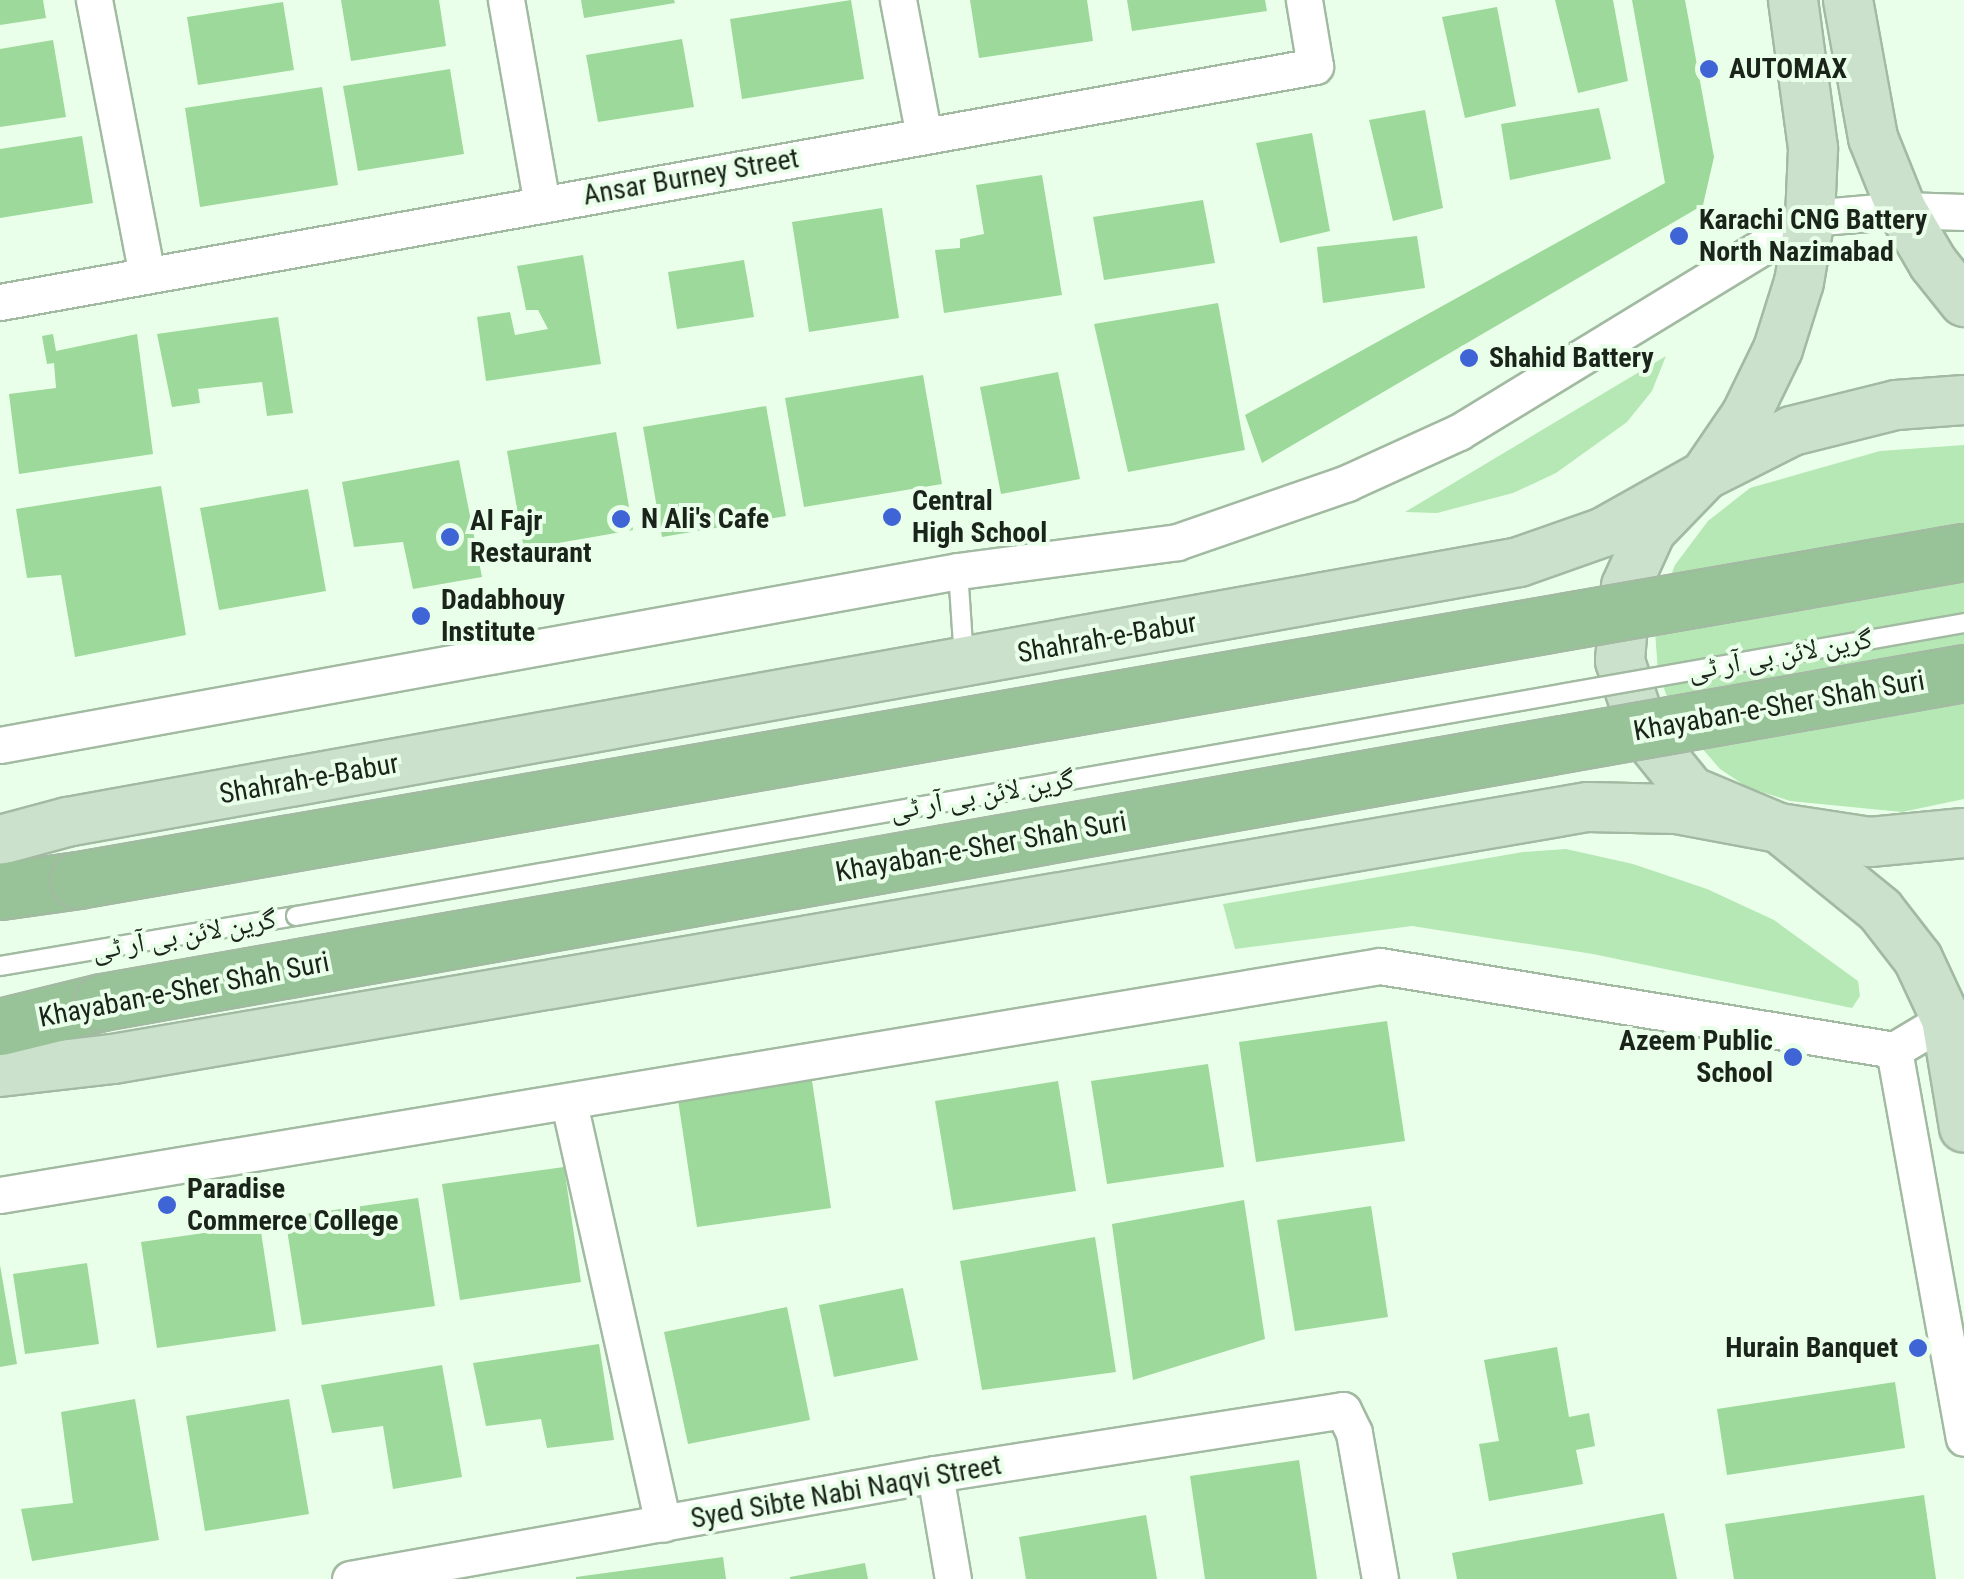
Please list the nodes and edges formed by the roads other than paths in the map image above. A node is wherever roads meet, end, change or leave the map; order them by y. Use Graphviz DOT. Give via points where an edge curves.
graph roads {
  1 [pos="94,0"];
  2 [pos="506,0"];
  3 [pos="898,0"];
  4 [pos="1304,0"];
  5 [pos="1793,0"];
  6 [pos="1848,0"];
  7 [pos="924,136"];
  8 [pos="542,204"];
  9 [pos="1902,210"];
  10 [pos="1964,212"];
  11 [pos="1810,218"];
  12 [pos="147,275"];
  13 [pos="0,302"];
  14 [pos="1964,302"];
  15 [pos="1964,400"];
  16 [pos="1705,476"];
  17 [pos="1964,552"];
  18 [pos="958,571"];
  19 [pos="1964,623"];
  20 [pos="965,664"];
  21 [pos="1964,673"];
  22 [pos="0,745"];
  23 [pos="1779,828"];
  24 [pos="1964,833"];
  25 [pos="0,840"];
  26 [pos="0,891"];
  27 [pos="0,966"];
  28 [pos="1955,1018"];
  29 [pos="0,1027"];
  30 [pos="1894,1050"];
  31 [pos="0,1072"];
  32 [pos="569,1103"];
  33 [pos="1964,1128"];
  34 [pos="0,1194"];
  35 [pos="1964,1438"];
  36 [pos="935,1474"];
  37 [pos="664,1524"];
  38 [pos="504,1566"];
  39 [pos="350,1579"];
  40 [pos="953,1579"];
  41 [pos="1380,1579"];
  1 -- 12 [label="street"];
  2 -- 8 [label="street"];
  3 -- 7 [label="street"];
  4 -- 7 [label="street, Ansar Burney Street" via="1315,66"];
  5 -- 11 [label="main road, Shahrah-e-Babur" via="1813,148"];
  6 -- 9 [label="main road" via="1873,138"];
  7 -- 8 [label="street, Ansar Burney Street"];
  8 -- 12 [label="street, Ansar Burney Street"];
  9 -- 10 [label="street"];
  9 -- 11 [label="street"];
  9 -- 14 [label="main road"];
  11 -- 16 [label="main road, Shahrah-e-Babur" via="1800,282 1778,349 1746,415"];
  11 -- 18 [label="street" via="1459,432 1347,483 1177,542"];
  12 -- 13 [label="street, Ansar Burney Street"];
  15 -- 16 [label="main road" via="1896,405 1792,431"];
  16 -- 20 [label="main road, Shahrah-e-Babur" via="1604,532 1519,562"];
  16 -- 23 [label="main road" via="1650,531 1626,586 1620,661 1644,734 1691,791"];
  17 -- 26 [label="main road, bridge"];
  18 -- 20 [label="lane"];
  18 -- 22 [label="street"];
  19 -- 27 [label="lane, گرین لائن بی آر ٹی, bridge"];
  20 -- 25 [label="main road, Shahrah-e-Babur" via="67,822"];
  21 -- 29 [label="main road, Khayaban-e-Sher Shah Suri, bridge" via="102,1002"];
  23 -- 24 [label="main road" via="1870,842"];
  23 -- 28 [label="main road" via="1880,910"];
  23 -- 31 [label="main road" via="1676,809 1588,807 113,1059"];
  28 -- 30 [label="street"];
  28 -- 33 [label="main road"];
  30 -- 32 [label="street" via="1380,966"];
  30 -- 35 [label="street"];
  32 -- 34 [label="street"];
  32 -- 37 [label="street"];
  36 -- 37 [label="street, Syed Sibte Nabi Naqvi Street"];
  36 -- 40 [label="street"];
  36 -- 41 [label="street, Syed Sibte Nabi Naqvi Street" via="1343,1410 1354,1433"];
  37 -- 38 [label="street, Syed Sibte Nabi Naqvi Street"];
  38 -- 39 [label="street, Syed Sibte Nabi Naqvi Street"];
}
